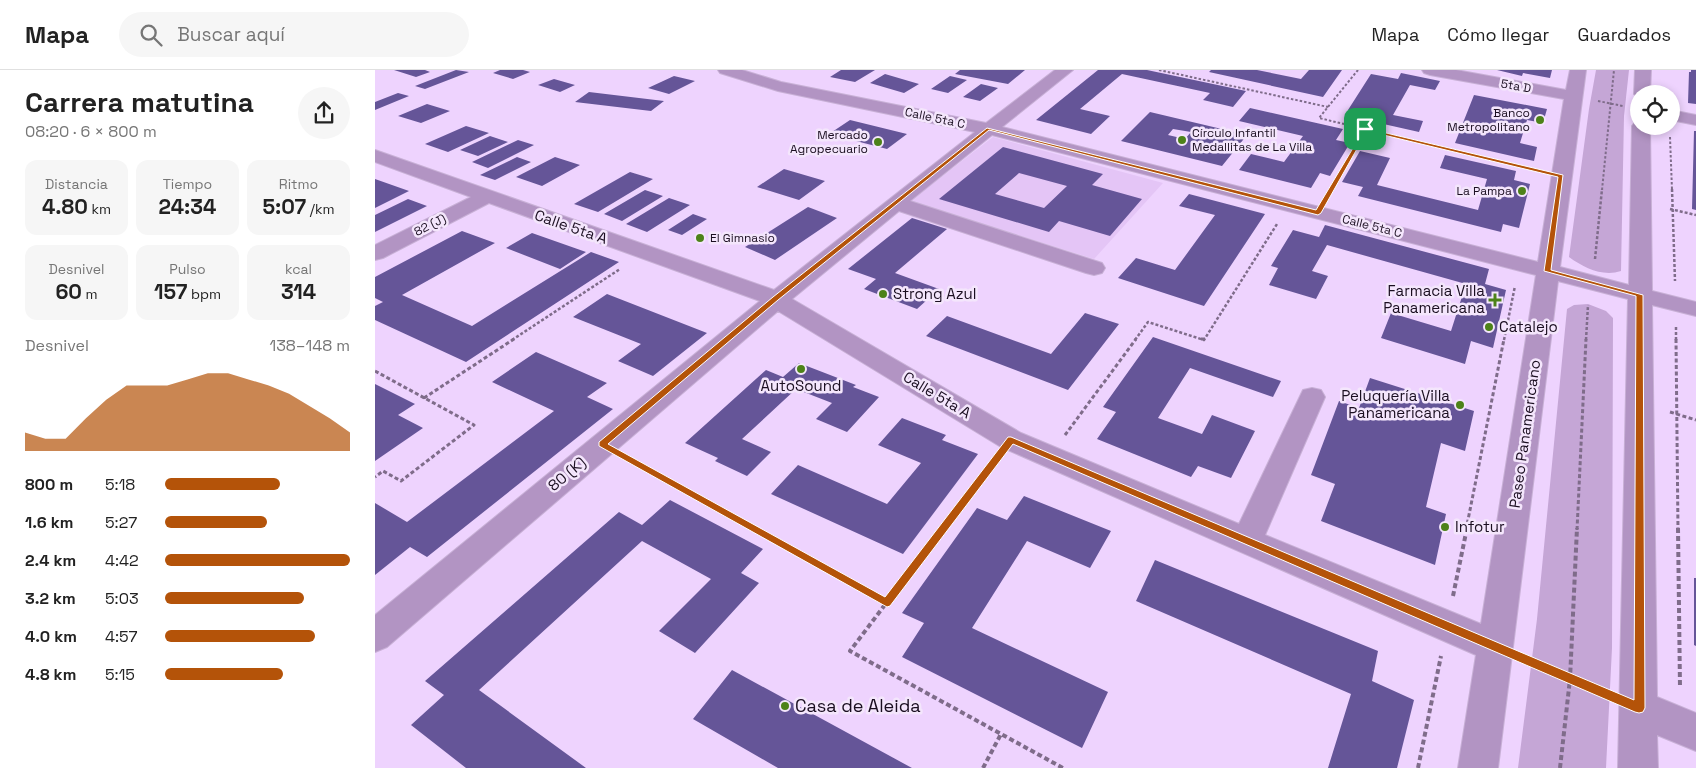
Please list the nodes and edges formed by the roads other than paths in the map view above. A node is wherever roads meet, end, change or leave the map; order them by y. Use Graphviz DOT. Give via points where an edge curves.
graph roads {
  1 [pos="726,70"];
  2 [pos="1065,70"];
  3 [pos="1430,70"];
  4 [pos="1578,70"];
  5 [pos="1643,70"];
  6 [pos="800,74"];
  7 [pos="1642,85"];
  8 [pos="778,86"];
  9 [pos="1573,96"];
  10 [pos="1680,117"];
  11 [pos="1696,120"];
  12 [pos="989,129"];
  13 [pos="1635,135"];
  14 [pos="375,156"];
  15 [pos="486,197"];
  16 [pos="895,203"];
  17 [pos="375,253"];
  18 [pos="1094,268"];
  19 [pos="1548,271"];
  20 [pos="1639,295"];
  21 [pos="776,299"];
  22 [pos="1696,310"];
  23 [pos="1313,397"];
  24 [pos="1247,541"];
  25 [pos="375,636"];
  26 [pos="1496,647"];
  27 [pos="1639,708"];
  28 [pos="1688,729"];
  29 [pos="1478,768"];
  30 [pos="1638,768"];
  1 -- 8 [label="street, Calle 5ta C"];
  2 -- 12 [label="street, 80 (K)"];
  3 -- 9 [label="street, 5ta D"];
  4 -- 9 [label="street, Paseo Panamericano"];
  5 -- 7 [label="street"];
  6 -- 8 [label="street"];
  8 -- 12 [label="street, Calle 5ta C"];
  9 -- 19 [label="street, Paseo Panamericano"];
  10 -- 11 [label="street"];
  12 -- 16 [label="street, 80 (K)"];
  12 -- 19 [label="street, Calle 5ta C"];
  13 -- 20 [label="street"];
  14 -- 15 [label="street, Calle 5ta A"];
  15 -- 17 [label="street, 82 (J)"];
  15 -- 21 [label="street, Calle 5ta A"];
  16 -- 18 [label="street"];
  16 -- 21 [label="street, 80 (K)"];
  19 -- 20 [label="street, Calle 5ta C"];
  19 -- 26 [label="street, Paseo Panamericano"];
  20 -- 22 [label="street, Calle 5ta C"];
  20 -- 27 [label="street"];
  21 -- 24 [label="street, Calle 5ta A" via="1011,440"];
  21 -- 25 [label="street, 80 (K)"];
  23 -- 24 [label="street"];
  24 -- 26 [label="street, Calle 5ta A"];
  26 -- 29 [label="street, Paseo Panamericano"];
  27 -- 28 [label="street"];
  27 -- 30 [label="street"];
}
